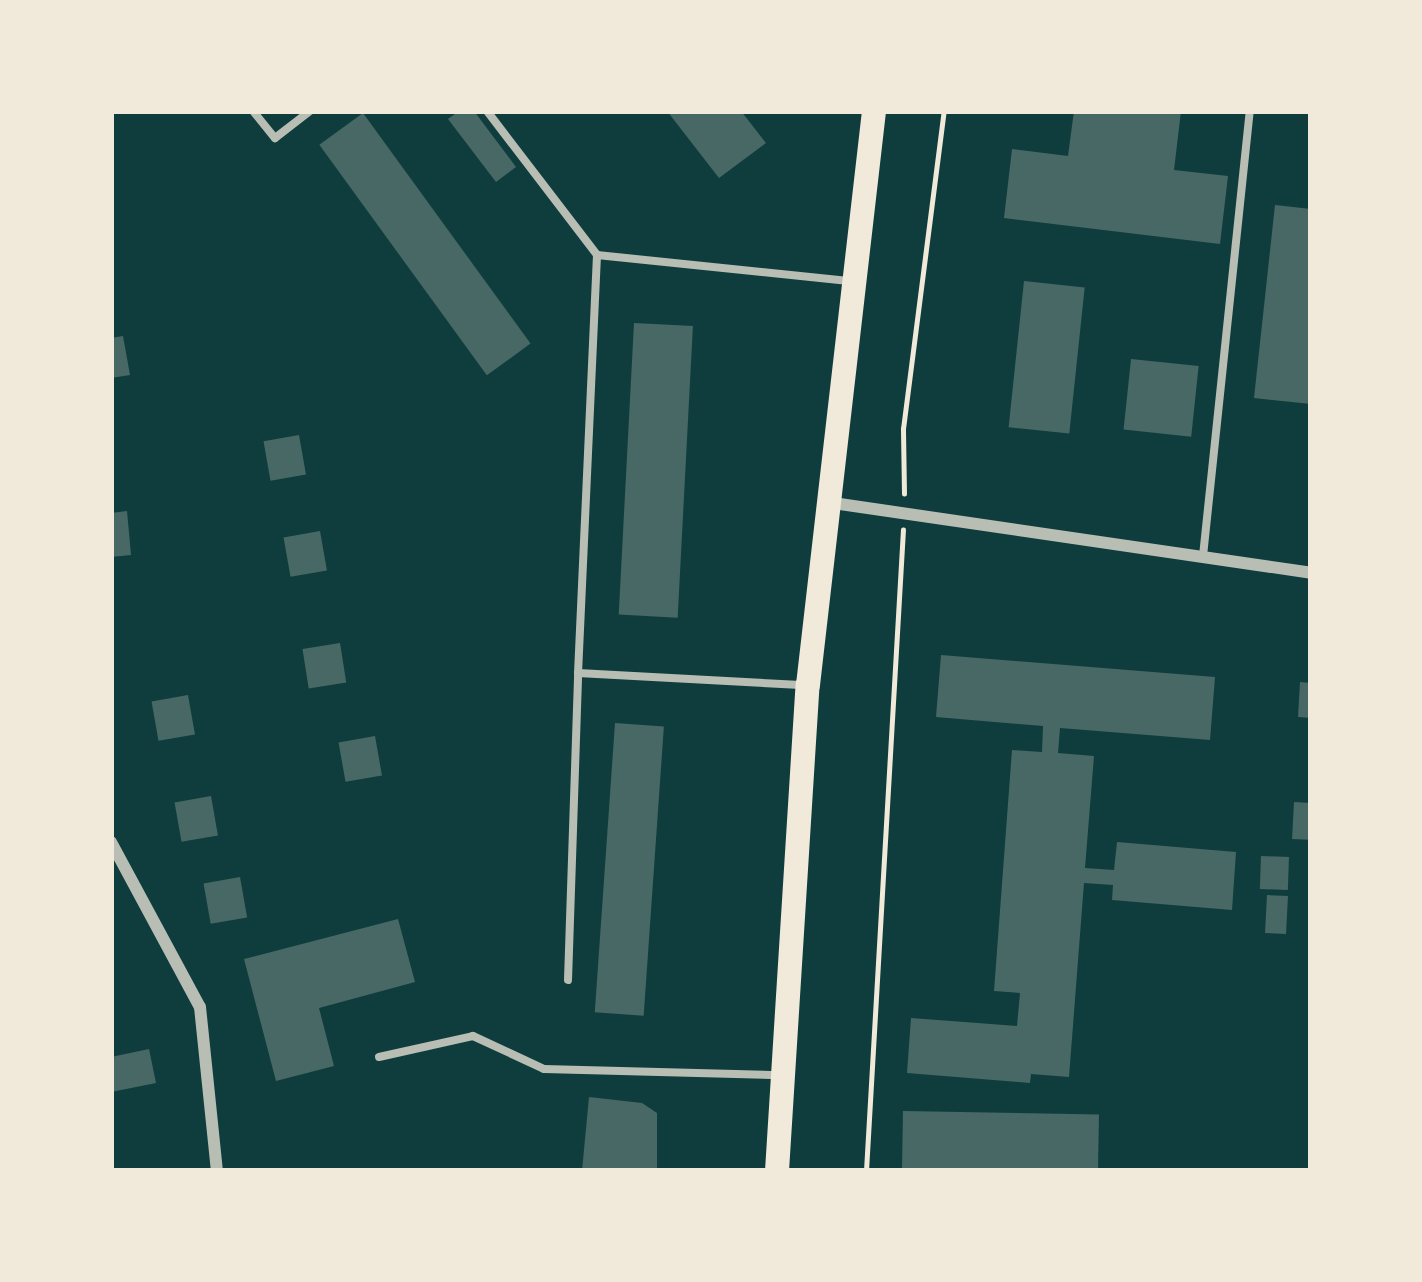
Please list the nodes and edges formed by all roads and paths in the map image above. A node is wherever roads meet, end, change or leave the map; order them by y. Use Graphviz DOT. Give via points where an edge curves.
graph roads {
  1 [pos="254,111"];
  2 [pos="310,111"];
  3 [pos="487,111"];
  4 [pos="874,111"];
  5 [pos="944,111"];
  6 [pos="1250,111"];
  7 [pos="597,255"];
  8 [pos="851,281"];
  9 [pos="825,502"];
  10 [pos="904,514"];
  11 [pos="1203,557"];
  12 [pos="1311,573"];
  13 [pos="578,673"];
  14 [pos="808,685"];
  15 [pos="111,842"];
  16 [pos="568,980"];
  17 [pos="380,1057"];
  18 [pos="783,1075"];
  19 [pos="217,1171"];
  20 [pos="777,1171"];
  21 [pos="866,1171"];
  1 -- 2 [label="lane" via="274,138"];
  3 -- 7 [label="lane"];
  4 -- 8 [label="main road"];
  5 -- 10 [label="path" via="903,429"];
  6 -- 11 [label="lane"];
  7 -- 8 [label="lane"];
  7 -- 13 [label="lane"];
  8 -- 9 [label="main road"];
  9 -- 10 [label="street"];
  9 -- 14 [label="main road"];
  10 -- 11 [label="street"];
  10 -- 21 [label="path"];
  11 -- 12 [label="street"];
  13 -- 14 [label="lane"];
  13 -- 16 [label="lane"];
  14 -- 18 [label="main road"];
  15 -- 19 [label="street" via="200,1007"];
  17 -- 18 [label="lane" via="473,1036 544,1069"];
  18 -- 20 [label="main road"];
}
